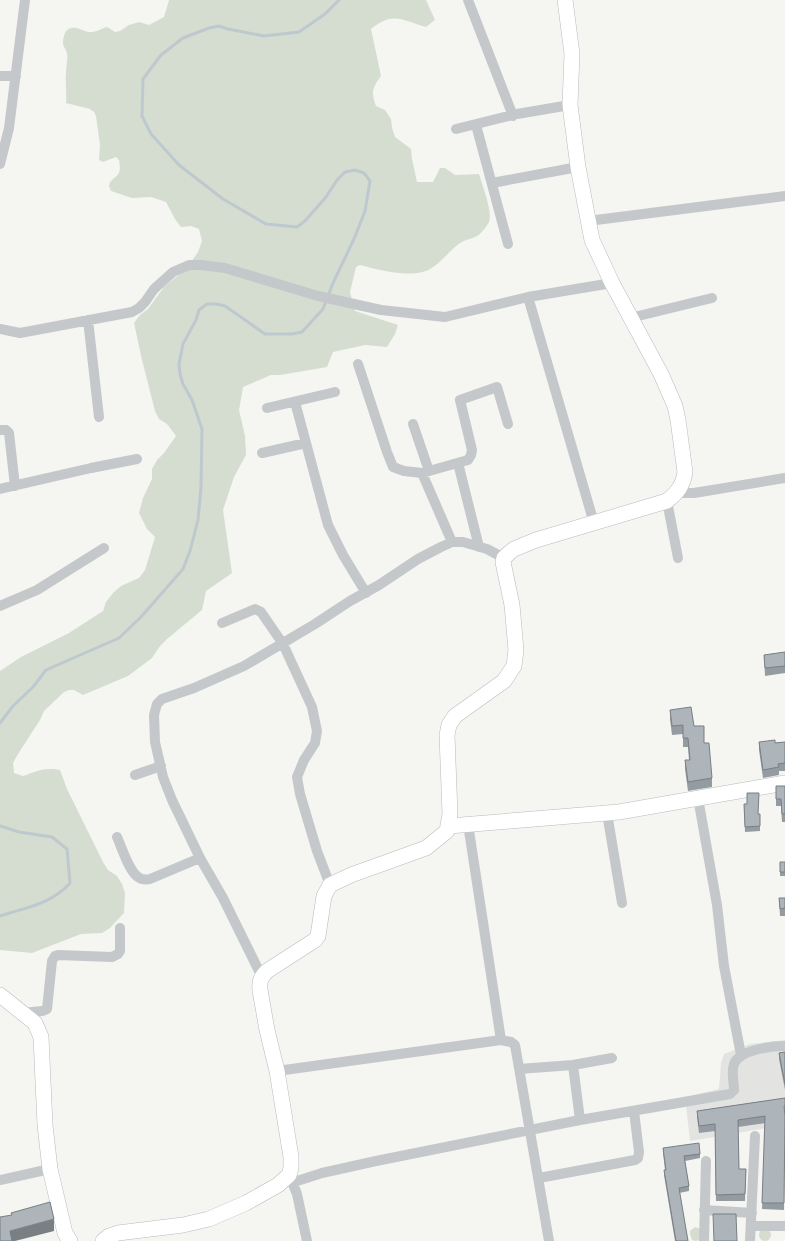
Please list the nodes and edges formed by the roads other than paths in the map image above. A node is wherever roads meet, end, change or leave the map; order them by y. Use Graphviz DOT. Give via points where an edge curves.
graph roads {
  1 [pos="25,0"];
  2 [pos="468,0"];
  3 [pos="565,0"];
  4 [pos="0,76"];
  5 [pos="16,76"];
  6 [pos="570,105"];
  7 [pos="514,116"];
  8 [pos="476,125"];
  9 [pos="456,129"];
  10 [pos="0,164"];
  11 [pos="578,167"];
  12 [pos="492,183"];
  13 [pos="785,196"];
  14 [pos="588,221"];
  15 [pos="508,244"];
  16 [pos="612,283"];
  17 [pos="528,297"];
  18 [pos="712,298"];
  19 [pos="630,318"];
  20 [pos="88,320"];
  21 [pos="0,329"];
  22 [pos="358,364"];
  23 [pos="335,392"];
  24 [pos="295,402"];
  25 [pos="267,408"];
  26 [pos="99,417"];
  27 [pos="413,424"];
  28 [pos="508,424"];
  29 [pos="0,430"];
  30 [pos="306,443"];
  31 [pos="262,453"];
  32 [pos="137,459"];
  33 [pos="458,463"];
  34 [pos="426,472"];
  35 [pos="785,478"];
  36 [pos="15,486"];
  37 [pos="0,489"];
  38 [pos="672,497"];
  39 [pos="594,523"];
  40 [pos="452,542"];
  41 [pos="479,546"];
  42 [pos="104,548"];
  43 [pos="504,558"];
  44 [pos="678,558"];
  45 [pos="366,593"];
  46 [pos="0,606"];
  47 [pos="222,624"];
  48 [pos="283,644"];
  49 [pos="160,766"];
  50 [pos="135,775"];
  51 [pos="785,783"];
  52 [pos="698,798"];
  53 [pos="607,813"];
  54 [pos="468,824"];
  55 [pos="449,826"];
  56 [pos="118,837"];
  57 [pos="200,858"];
  58 [pos="330,885"];
  59 [pos="622,904"];
  60 [pos="120,928"];
  61 [pos="262,977"];
  62 [pos="0,995"];
  63 [pos="23,1013"];
  64 [pos="501,1040"];
  65 [pos="785,1046"];
  66 [pos="741,1055"];
  67 [pos="612,1058"];
  68 [pos="573,1065"];
  69 [pos="519,1069"];
  70 [pos="277,1072"];
  71 [pos="634,1111"];
  72 [pos="580,1120"];
  73 [pos="530,1130"];
  74 [pos="755,1136"];
  75 [pos="706,1161"];
  76 [pos="50,1169"];
  77 [pos="539,1178"];
  78 [pos="291,1179"];
  79 [pos="0,1180"];
  80 [pos="704,1210"];
  81 [pos="752,1213"];
  82 [pos="751,1226"];
  83 [pos="785,1226"];
  84 [pos="70,1241"];
  85 [pos="103,1241"];
  86 [pos="307,1241"];
  87 [pos="549,1241"];
  88 [pos="704,1241"];
  89 [pos="750,1241"];
  1 -- 5 [label="street"];
  2 -- 7 [label="street"];
  3 -- 6 [label="main road" via="572,54"];
  4 -- 5 [label="street"];
  5 -- 10 [label="street" via="9,128"];
  6 -- 7 [label="street"];
  6 -- 11 [label="main road"];
  7 -- 8 [label="street"];
  8 -- 9 [label="street"];
  8 -- 12 [label="street"];
  11 -- 12 [label="street"];
  11 -- 14 [label="main road"];
  12 -- 15 [label="street"];
  13 -- 14 [label="street"];
  14 -- 16 [label="main road" via="592,240"];
  16 -- 17 [label="street"];
  16 -- 19 [label="main road"];
  17 -- 20 [label="street" via="445,317 380,310 318,296 225,268 189,265 174,272 132,312"];
  17 -- 39 [label="street"];
  18 -- 19 [label="street"];
  19 -- 38 [label="main road" via="661,374 675,406 685,472 684,479"];
  20 -- 21 [label="street" via="20,333"];
  20 -- 26 [label="street"];
  22 -- 34 [label="street" via="393,467 404,471"];
  23 -- 24 [label="street"];
  24 -- 25 [label="street"];
  24 -- 30 [label="street"];
  27 -- 34 [label="street"];
  28 -- 33 [label="street" via="497,387 460,400 472,455 468,460"];
  29 -- 36 [label="street" via="10,433"];
  30 -- 31 [label="street"];
  30 -- 45 [label="street" via="328,525"];
  32 -- 36 [label="street"];
  33 -- 34 [label="street"];
  33 -- 41 [label="street"];
  34 -- 40 [label="street"];
  35 -- 38 [label="street"];
  36 -- 37 [label="street"];
  38 -- 39 [label="main road"];
  38 -- 44 [label="street"];
  39 -- 43 [label="main road" via="536,540 514,549"];
  40 -- 41 [label="street"];
  40 -- 45 [label="street" via="418,559"];
  41 -- 43 [label="street"];
  42 -- 46 [label="street" via="37,590"];
  43 -- 55 [label="main road" via="504,570 512,605 516,650 514,666 504,681 455,716 449,725"];
  45 -- 48 [label="street" via="350,600"];
  47 -- 48 [label="street" via="255,609 261,612"];
  48 -- 49 [label="street" via="244,666 162,699 157,704 154,715 155,742"];
  48 -- 58 [label="street" via="314,715 317,731 314,743 298,777 300,794"];
  49 -- 50 [label="street"];
  49 -- 57 [label="street" via="172,800"];
  51 -- 52 [label="main road"];
  52 -- 53 [label="main road"];
  52 -- 66 [label="street" via="717,905 724,966"];
  53 -- 54 [label="main road"];
  53 -- 59 [label="street"];
  54 -- 55 [label="main road"];
  54 -- 64 [label="street"];
  55 -- 58 [label="main road" via="447,831 426,848"];
  56 -- 57 [label="street" via="133,873 144,880"];
  57 -- 61 [label="street"];
  58 -- 61 [label="main road" via="324,896 318,936"];
  60 -- 63 [label="street" via="120,951 115,956 55,956 52,961 47,1009"];
  61 -- 70 [label="main road" via="259,983 264,1017"];
  62 -- 63 [label="main road"];
  63 -- 76 [label="main road" via="35,1023 40,1037"];
  64 -- 69 [label="street" via="515,1045"];
  64 -- 70 [label="street"];
  65 -- 66 [label="street"];
  66 -- 71 [label="street" via="733,1066 734,1090 730,1094"];
  67 -- 68 [label="street"];
  68 -- 69 [label="street"];
  68 -- 72 [label="street"];
  69 -- 73 [label="street"];
  70 -- 78 [label="main road"];
  71 -- 72 [label="street"];
  71 -- 77 [label="street" via="638,1158"];
  72 -- 73 [label="street"];
  73 -- 77 [label="street"];
  73 -- 78 [label="street"];
  74 -- 81 [label="street"];
  75 -- 80 [label="street"];
  76 -- 79 [label="street"];
  76 -- 84 [label="main road" via="65,1234"];
  77 -- 87 [label="street"];
  78 -- 85 [label="main road" via="209,1219 118,1233"];
  78 -- 86 [label="street" via="298,1194"];
  80 -- 81 [label="street"];
  80 -- 88 [label="street"];
  81 -- 82 [label="street"];
  82 -- 83 [label="street"];
  82 -- 89 [label="street"];
}
